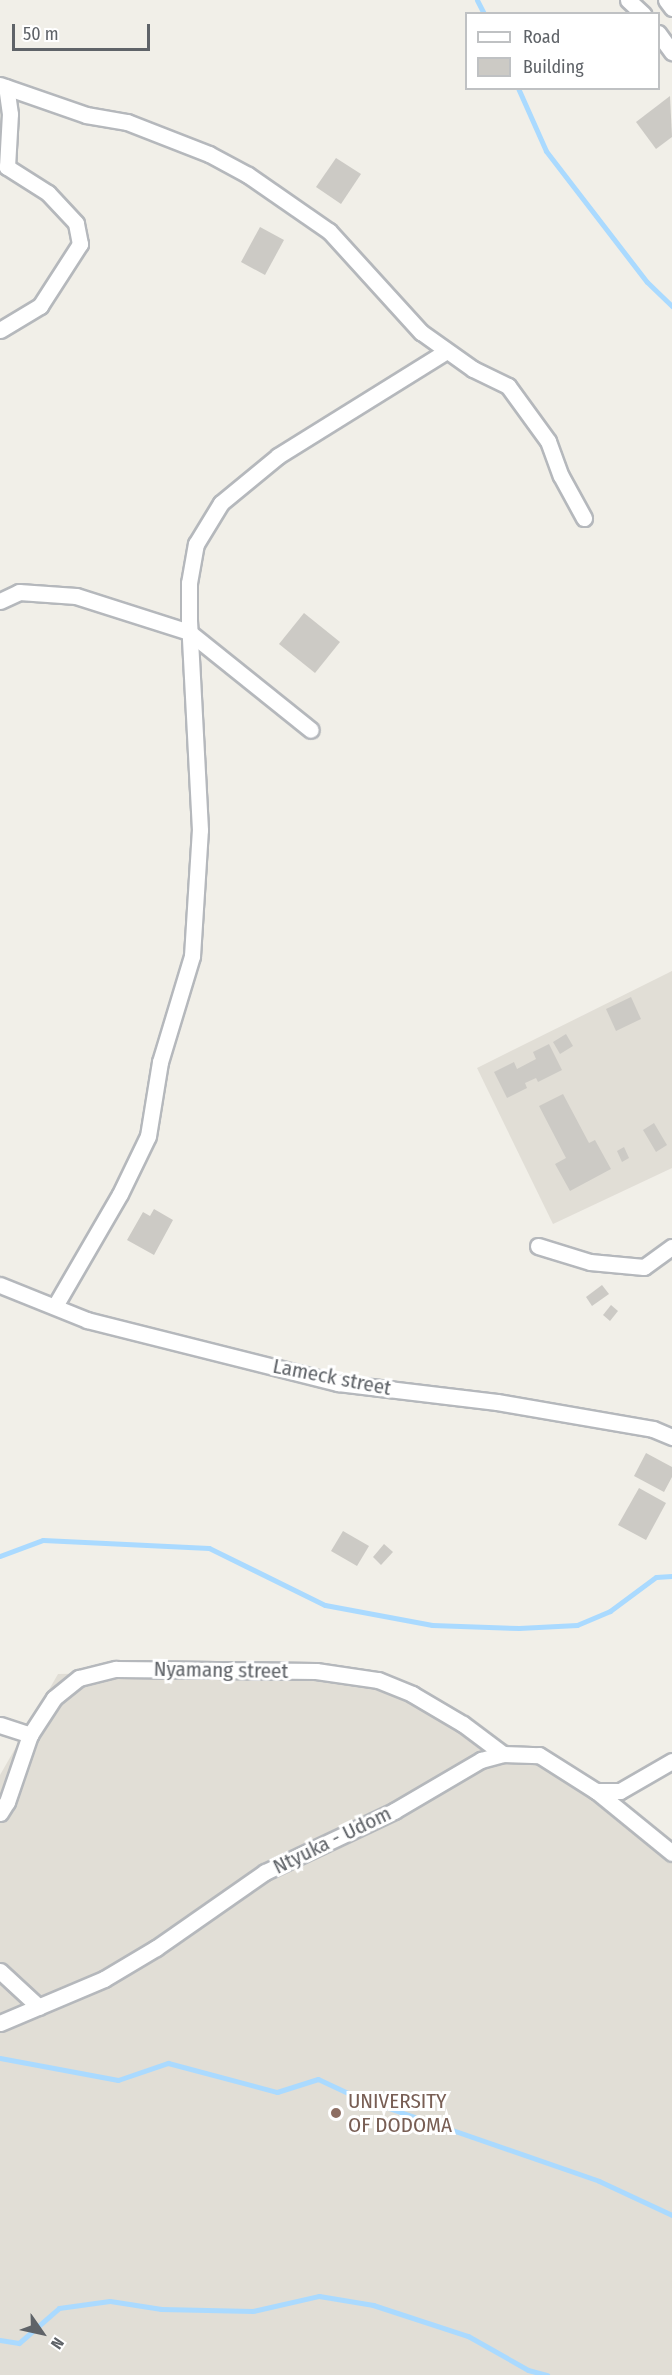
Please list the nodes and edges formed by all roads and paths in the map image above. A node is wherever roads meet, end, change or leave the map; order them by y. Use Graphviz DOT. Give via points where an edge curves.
graph roads {
  1 [pos="628,0"];
  2 [pos="666,0"];
  3 [pos="672,8"];
  4 [pos="641,12"];
  5 [pos="660,36"];
  6 [pos="672,52"];
  7 [pos="3,86"];
  8 [pos="0,330"];
  9 [pos="445,352"];
  10 [pos="584,518"];
  11 [pos="0,602"];
  12 [pos="189,632"];
  13 [pos="310,730"];
  14 [pos="538,1246"];
  15 [pos="672,1247"];
  16 [pos="0,1285"];
  17 [pos="55,1306"];
  18 [pos="672,1437"];
  19 [pos="0,1725"];
  20 [pos="30,1735"];
  21 [pos="503,1754"];
  22 [pos="672,1761"];
  23 [pos="596,1791"];
  24 [pos="0,1813"];
  25 [pos="672,1853"];
  26 [pos="0,1971"];
  27 [pos="39,2007"];
  28 [pos="0,2023"];
  1 -- 4 [label="street"];
  2 -- 3 [label="street"];
  5 -- 6 [label="street"];
  7 -- 8 [label="street" via="10,114 7,167 55,200 76,223 80,244 40,306"];
  7 -- 9 [label="street" via="86,115 127,122 209,154 248,175 329,231 421,332"];
  9 -- 10 [label="street" via="508,386 529,410"];
  9 -- 12 [label="street" via="278,456 221,502 196,544 189,583"];
  11 -- 12 [label="street" via="19,592 76,596"];
  12 -- 13 [label="street"];
  12 -- 17 [label="street" via="200,830 192,956 162,1051 148,1136 120,1194"];
  14 -- 15 [label="street" via="591,1262 644,1267"];
  16 -- 17 [label="street, Lameck street"];
  17 -- 18 [label="street, Lameck street" via="140,1335 338,1383 507,1403 653,1429"];
  19 -- 20 [label="street"];
  20 -- 21 [label="street, Nyamang street" via="54,1698 79,1678 116,1669 316,1671 378,1680 412,1694 463,1724"];
  20 -- 24 [label="street, Nyamang street" via="8,1802"];
  21 -- 23 [label="street, Ntyuka - Udom" via="538,1755"];
  21 -- 27 [label="street, Ntyuka - Udom" via="460,1769 394,1811 265,1872 156,1948 104,1978"];
  22 -- 23 [label="street" via="620,1791"];
  23 -- 25 [label="street, Ntyuka - Udom"];
  26 -- 27 [label="street"];
  27 -- 28 [label="street, Ntyuka - Udom"];
}
